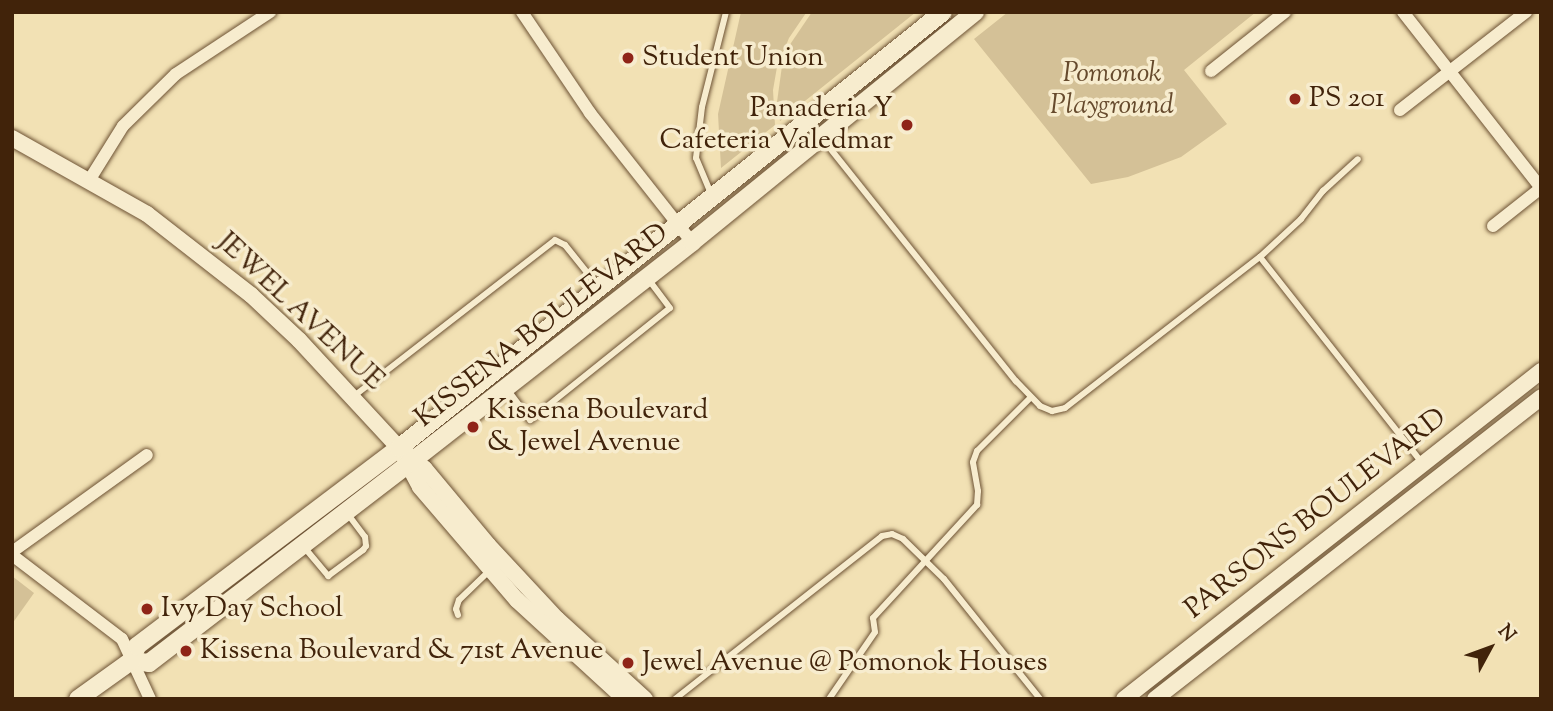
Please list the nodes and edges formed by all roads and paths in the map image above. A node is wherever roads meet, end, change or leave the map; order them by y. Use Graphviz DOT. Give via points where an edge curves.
graph roads {
  1 [pos="270,12"];
  2 [pos="522,12"];
  3 [pos="726,12"];
  4 [pos="975,12"];
  5 [pos="1285,12"];
  6 [pos="1403,12"];
  7 [pos="1526,12"];
  8 [pos="939,16"];
  9 [pos="946,35"];
  10 [pos="1211,71"];
  11 [pos="1450,71"];
  12 [pos="1400,110"];
  13 [pos="809,122"];
  14 [pos="821,137"];
  15 [pos="12,138"];
  16 [pos="1358,159"];
  17 [pos="90,179"];
  18 [pos="1541,188"];
  19 [pos="713,198"];
  20 [pos="679,226"];
  21 [pos="1493,226"];
  22 [pos="692,242"];
  23 [pos="1259,257"];
  24 [pos="646,276"];
  25 [pos="599,287"];
  26 [pos="1541,371"];
  27 [pos="505,386"];
  28 [pos="353,396"];
  29 [pos="1031,397"];
  30 [pos="1541,397"];
  31 [pos="399,448"];
  32 [pos="147,455"];
  33 [pos="410,462"];
  34 [pos="1423,464"];
  35 [pos="346,511"];
  36 [pos="302,545"];
  37 [pos="12,554"];
  38 [pos="925,559"];
  39 [pos="490,570"];
  40 [pos="458,615"];
  41 [pos="131,661"];
  42 [pos="78,699"];
  43 [pos="150,699"];
  44 [pos="625,699"];
  45 [pos="645,699"];
  46 [pos="675,699"];
  47 [pos="829,699"];
  48 [pos="1040,699"];
  49 [pos="1124,699"];
  50 [pos="1155,699"];
  1 -- 17 [label="street" via="176,74 123,126"];
  2 -- 20 [label="street" via="590,113"];
  3 -- 19 [label="lane" via="702,107 696,158"];
  4 -- 9 [label="main road, KISSENA BOULEVARD"];
  5 -- 10 [label="street"];
  6 -- 11 [label="street"];
  7 -- 11 [label="street"];
  8 -- 9 [label="lane"];
  8 -- 13 [label="main road, KISSENA BOULEVARD"];
  9 -- 14 [label="main road, KISSENA BOULEVARD"];
  11 -- 12 [label="street"];
  11 -- 18 [label="street"];
  13 -- 14 [label="lane"];
  13 -- 19 [label="main road, KISSENA BOULEVARD"];
  14 -- 22 [label="main road, KISSENA BOULEVARD"];
  14 -- 29 [label="lane"];
  15 -- 17 [label="street, JEWEL AVENUE"];
  16 -- 23 [label="lane"];
  17 -- 28 [label="street, JEWEL AVENUE" via="208,258"];
  18 -- 21 [label="street"];
  19 -- 20 [label="main road, KISSENA BOULEVARD"];
  20 -- 22 [label="street"];
  20 -- 25 [label="main road, KISSENA BOULEVARD"];
  22 -- 24 [label="main road, KISSENA BOULEVARD"];
  23 -- 29 [label="lane" via="1065,408 1046,409"];
  23 -- 34 [label="lane"];
  24 -- 27 [label="main road, KISSENA BOULEVARD"];
  24 -- 27 [label="lane" via="670,309 530,420"];
  25 -- 28 [label="lane" via="565,245 555,240"];
  25 -- 31 [label="main road, KISSENA BOULEVARD"];
  26 -- 34 [label="street, PARSONS BOULEVARD"];
  27 -- 33 [label="main road, KISSENA BOULEVARD"];
  28 -- 31 [label="street, JEWEL AVENUE"];
  29 -- 38 [label="lane" via="977,451 973,462 977,505"];
  30 -- 50 [label="street, PARSONS BOULEVARD"];
  31 -- 33 [label="street, JEWEL AVENUE"];
  31 -- 41 [label="main road, KISSENA BOULEVARD" via="144,640"];
  32 -- 37 [label="street"];
  33 -- 35 [label="main road, KISSENA BOULEVARD"];
  33 -- 39 [label="street, JEWEL AVENUE" via="420,487"];
  33 -- 45 [label="street, JEWEL AVENUE" via="557,619"];
  34 -- 49 [label="street, PARSONS BOULEVARD"];
  35 -- 36 [label="main road, KISSENA BOULEVARD"];
  35 -- 36 [label="lane" via="365,537 366,546 331,575 325,574"];
  36 -- 41 [label="main road, KISSENA BOULEVARD" via="149,663"];
  37 -- 41 [label="street" via="122,639"];
  38 -- 46 [label="lane" via="897,536 883,536"];
  38 -- 47 [label="lane" via="873,618 875,632"];
  38 -- 48 [label="lane"];
  39 -- 40 [label="lane" via="459,600"];
  39 -- 44 [label="street, JEWEL AVENUE"];
  41 -- 42 [label="main road, KISSENA BOULEVARD"];
  41 -- 43 [label="street"];
}
